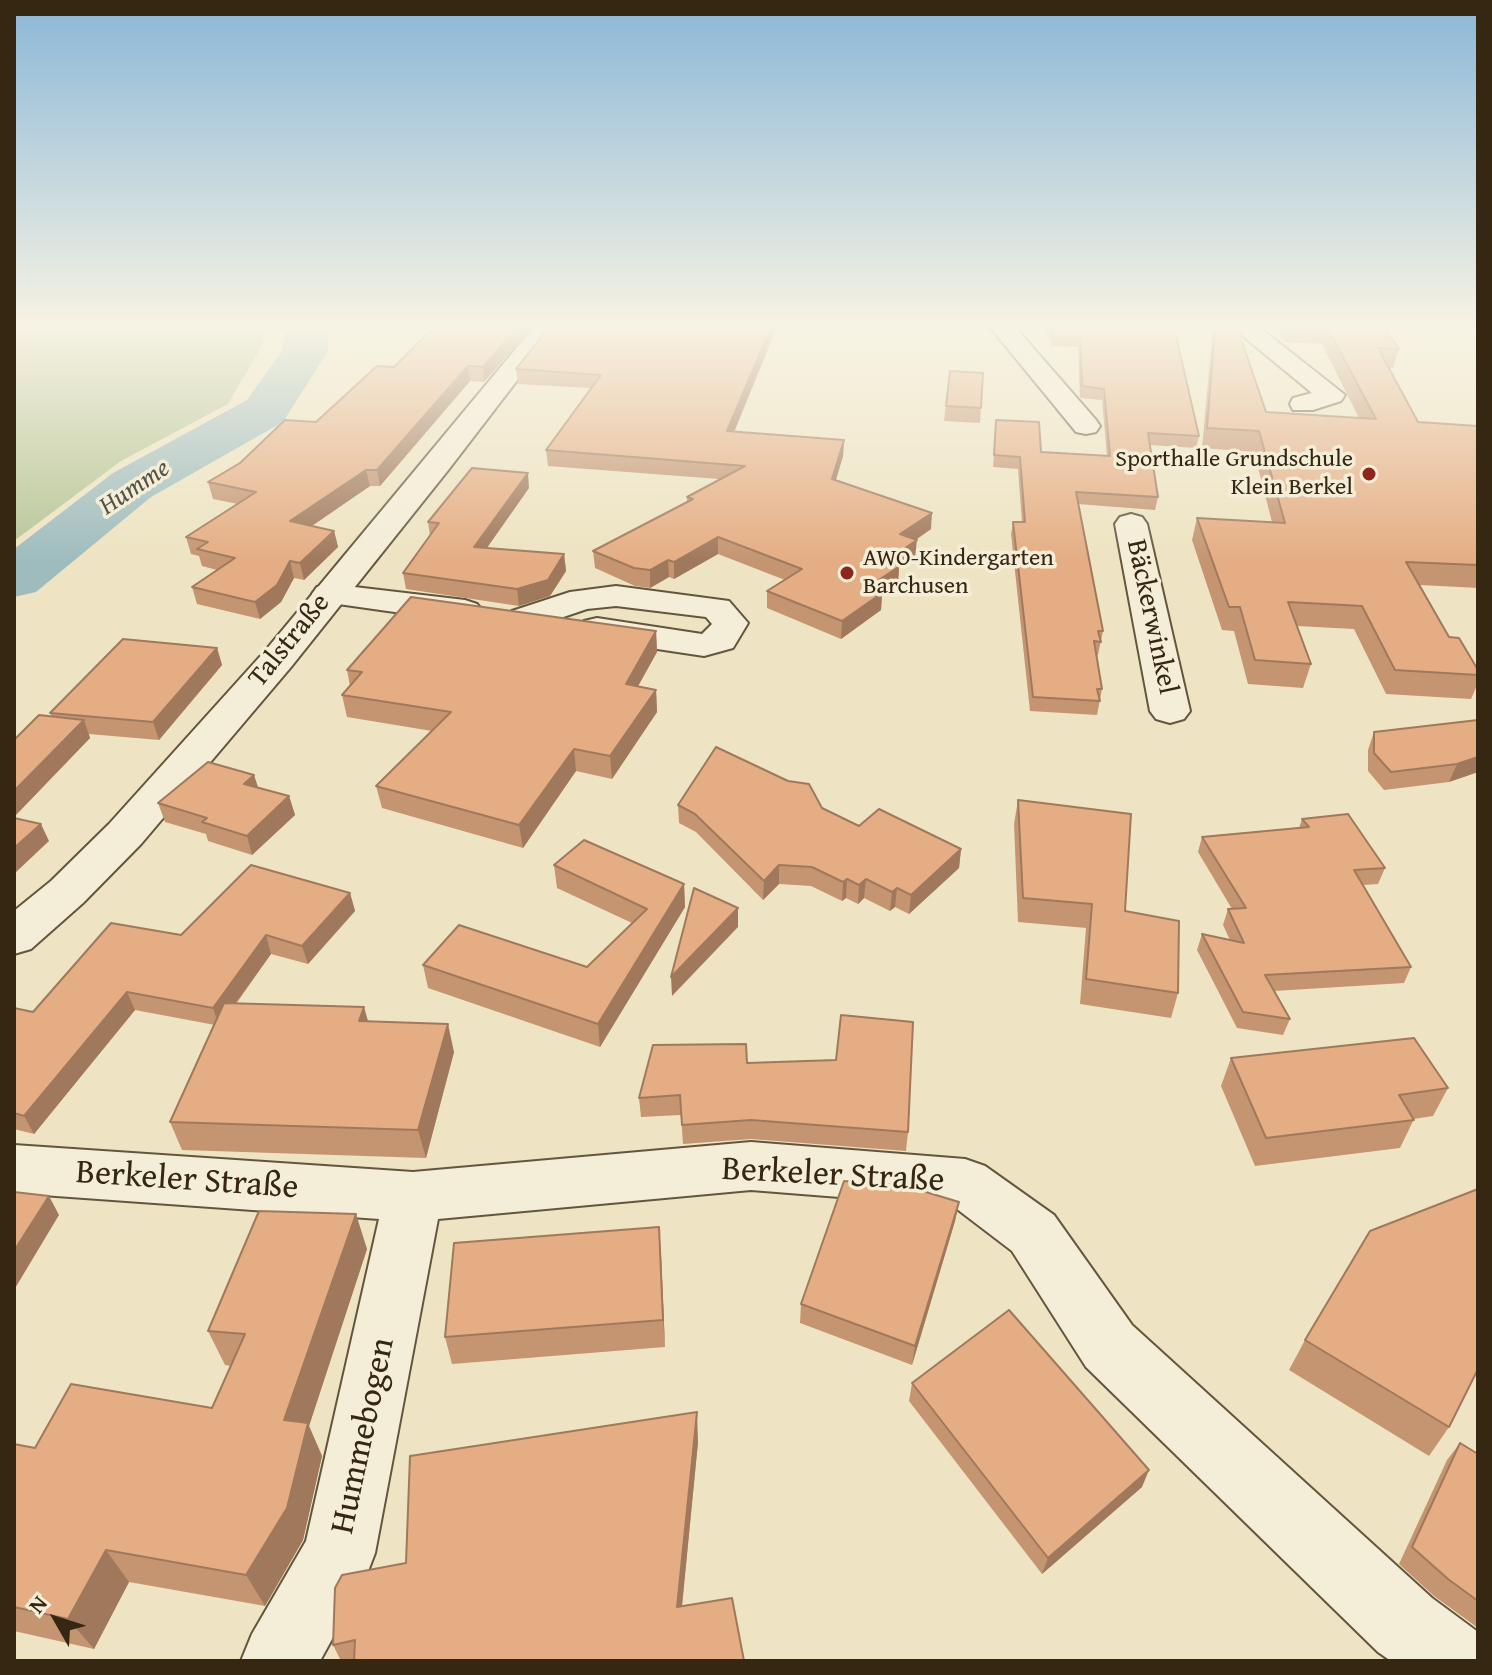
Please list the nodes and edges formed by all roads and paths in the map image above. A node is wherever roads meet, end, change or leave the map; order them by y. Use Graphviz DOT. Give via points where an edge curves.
graph roads {
  1 [pos="485,405"];
  2 [pos="1068,405"];
  3 [pos="1086,426"];
  4 [pos="1131,524"];
  5 [pos="329,594"];
  6 [pos="525,619"];
  7 [pos="1170,711"];
  8 [pos="14,937"];
  9 [pos="14,1169"];
  10 [pos="413,1197"];
  11 [pos="279,1661"];
  12 [pos="1454,1661"];
  1 -- 5 [label="street, Talstraße"];
  2 -- 3 [label="street"];
  4 -- 7 [label="street, Bäckerwinkel"];
  5 -- 6 [label="street"];
  5 -- 8 [label="street, Talstraße" via="296,639 125,834"];
  9 -- 10 [label="street, Berkeler Straße"];
  10 -- 11 [label="street, Hummebogen" via="339,1553"];
  10 -- 12 [label="street, Berkeler Straße" via="751,1166 965,1183 1033,1233 1109,1346 1405,1625"];
}
